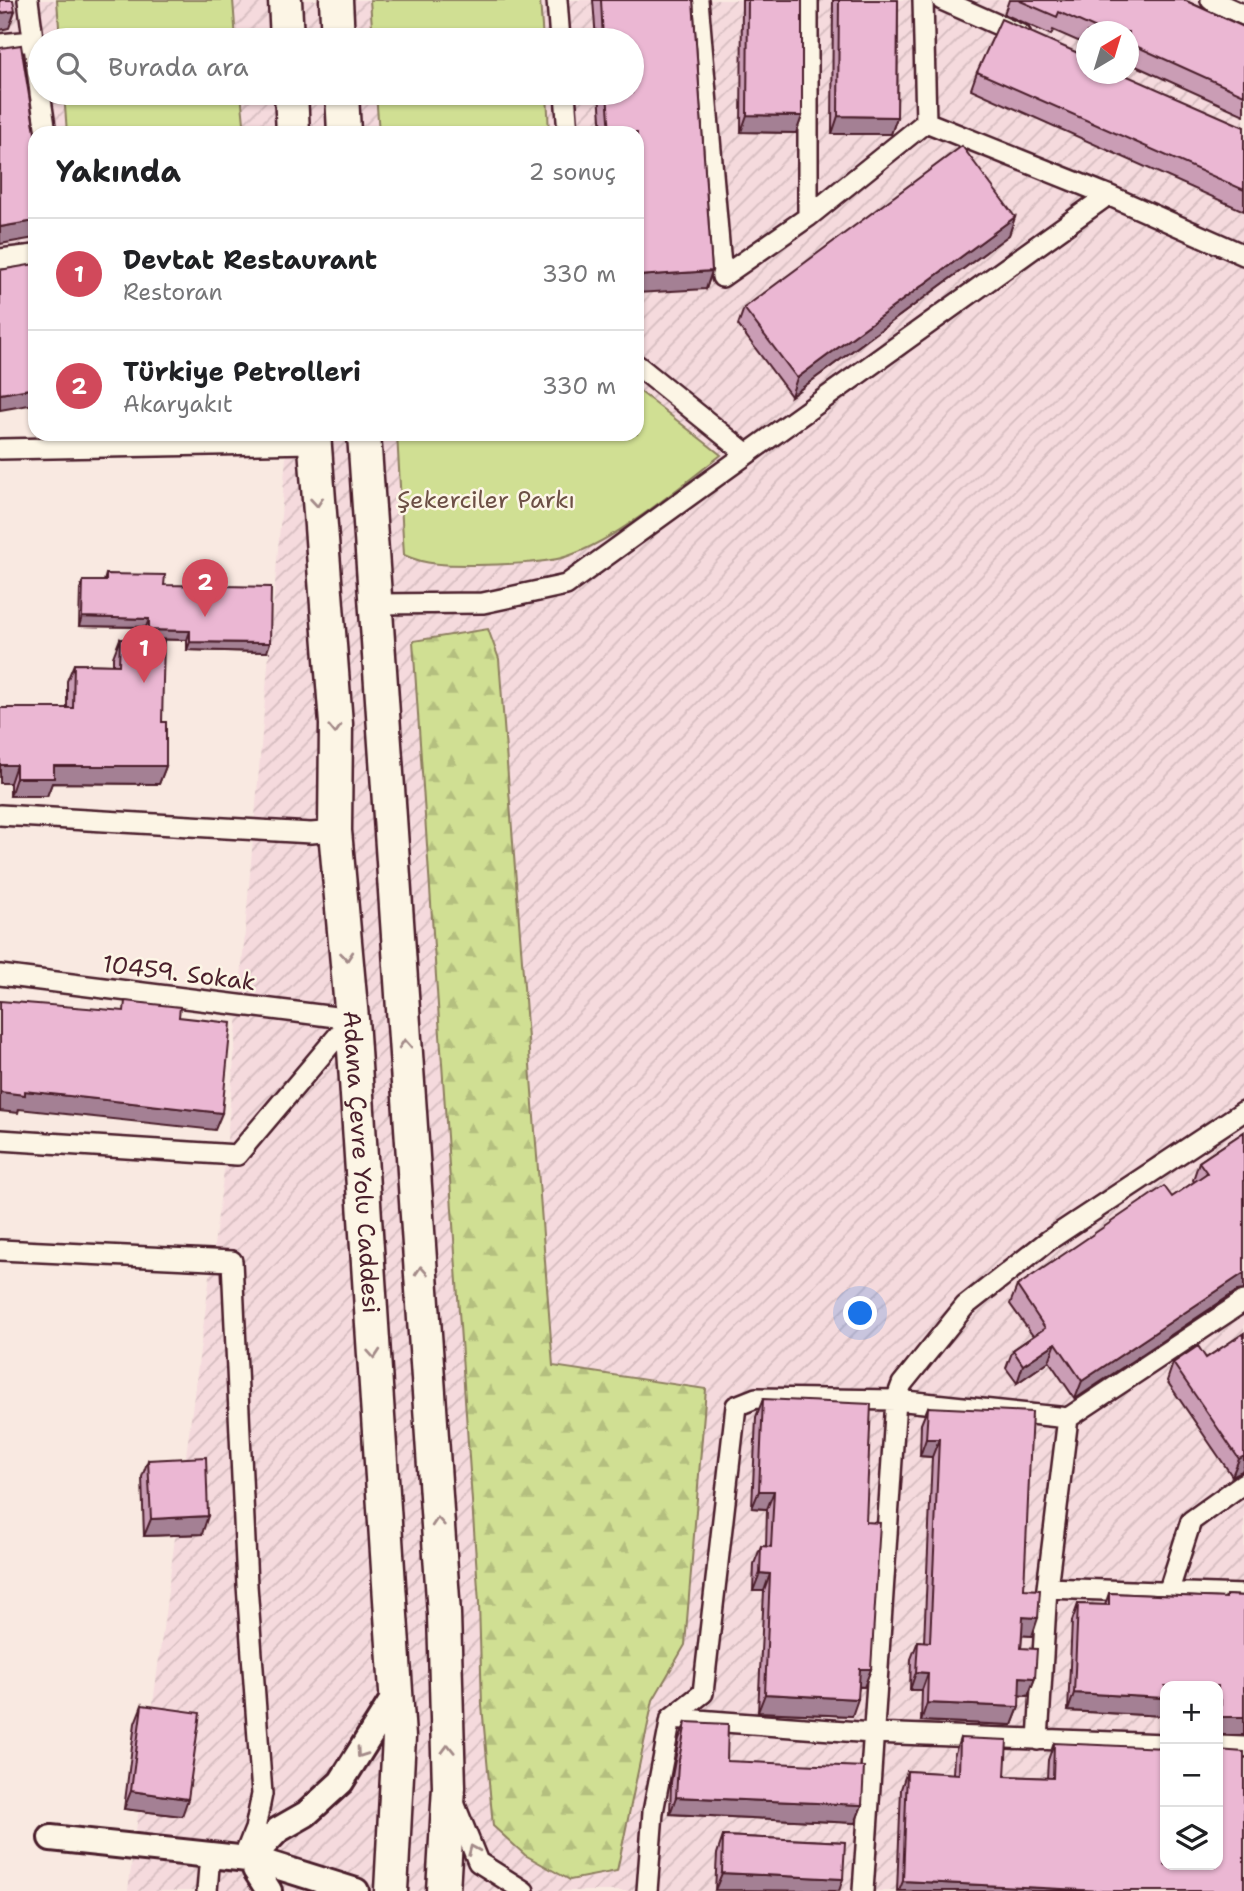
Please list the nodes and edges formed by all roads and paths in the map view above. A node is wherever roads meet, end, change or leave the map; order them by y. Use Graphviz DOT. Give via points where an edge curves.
graph roads {
  1 [pos="28,0"];
  2 [pos="557,0"];
  3 [pos="698,0"];
  4 [pos="808,0"];
  5 [pos="923,0"];
  6 [pos="942,0"];
  7 [pos="1211,0"];
  8 [pos="336,2"];
  9 [pos="284,3"];
  10 [pos="1244,15"];
  11 [pos="31,28"];
  12 [pos="286,28"];
  13 [pos="337,28"];
  14 [pos="559,28"];
  15 [pos="28,41"];
  16 [pos="1038,43"];
  17 [pos="0,44"];
  18 [pos="42,105"];
  19 [pos="291,105"];
  20 [pos="343,105"];
  21 [pos="566,105"];
  22 [pos="926,121"];
  23 [pos="45,126"];
  24 [pos="292,126"];
  25 [pos="344,126"];
  26 [pos="567,126"];
  27 [pos="1108,195"];
  28 [pos="808,217"];
  29 [pos="1242,248"];
  30 [pos="28,256"];
  31 [pos="0,260"];
  32 [pos="644,371"];
  33 [pos="73,441"];
  34 [pos="314,441"];
  35 [pos="364,441"];
  36 [pos="0,449"];
  37 [pos="747,454"];
  38 [pos="375,604"];
  39 [pos="0,815"];
  40 [pos="335,831"];
  41 [pos="0,975"];
  42 [pos="352,1019"];
  43 [pos="1244,1111"];
  44 [pos="0,1140"];
  45 [pos="0,1250"];
  46 [pos="1244,1301"];
  47 [pos="896,1400"];
  48 [pos="1068,1418"];
  49 [pos="1244,1483"];
  50 [pos="1047,1588"];
  51 [pos="1168,1592"];
  52 [pos="1244,1595"];
  53 [pos="396,1694"];
  54 [pos="671,1718"];
  55 [pos="872,1734"];
  56 [pos="1038,1740"];
  57 [pos="1160,1744"];
  58 [pos="1223,1746"];
  59 [pos="1244,1747"];
  60 [pos="449,1787"];
  61 [pos="51,1838"];
  62 [pos="210,1855"];
  63 [pos="250,1859"];
  64 [pos="207,1891"];
  65 [pos="269,1891"];
  66 [pos="355,1891"];
  67 [pos="391,1891"];
  68 [pos="443,1891"];
  69 [pos="524,1891"];
  70 [pos="647,1891"];
  71 [pos="863,1891"];
  1 -- 11 [label="street"];
  2 -- 14 [label="street"];
  3 -- 28 [label="street" via="722,277"];
  4 -- 28 [label="street"];
  5 -- 22 [label="street"];
  6 -- 16 [label="street"];
  7 -- 10 [label="street"];
  8 -- 13 [label="highway"];
  9 -- 12 [label="highway"];
  15 -- 17 [label="street"];
  18 -- 23 [label="street"];
  19 -- 24 [label="highway"];
  20 -- 25 [label="highway"];
  21 -- 26 [label="street"];
  22 -- 27 [label="street"];
  22 -- 28 [label="street"];
  27 -- 29 [label="street"];
  27 -- 37 [label="street"];
  30 -- 31 [label="street"];
  32 -- 37 [label="street"];
  33 -- 36 [label="street"];
  34 -- 40 [label="highway, Adana Çevre Yolu Caddesi, one-way" via="335,724"];
  35 -- 38 [label="highway"];
  37 -- 38 [label="street" via="566,585 483,603"];
  60 -- 38 [label="highway, one-way" via="444,1614"];
  39 -- 40 [label="street"];
  40 -- 42 [label="highway, Adana Çevre Yolu Caddesi, one-way"];
  41 -- 42 [label="street, 10459. Sokak"];
  42 -- 44 [label="street" via="237,1155"];
  42 -- 53 [label="highway, Adana Çevre Yolu Caddesi, one-way"];
  43 -- 47 [label="street" via="1049,1240 965,1306 902,1384"];
  45 -- 63 [label="street" via="233,1261 247,1585 262,1794"];
  46 -- 48 [label="street"];
  47 -- 48 [label="street"];
  47 -- 54 [label="street" via="756,1398 736,1406 703,1693"];
  47 -- 55 [label="street"];
  48 -- 50 [label="street"];
  49 -- 51 [label="street" via="1191,1521"];
  50 -- 51 [label="street"];
  50 -- 56 [label="street"];
  51 -- 52 [label="street"];
  53 -- 63 [label="street, one-way" via="341,1782 306,1815 278,1830"];
  53 -- 67 [label="highway, Adana Çevre Yolu Caddesi" via="399,1737"];
  54 -- 55 [label="street"];
  54 -- 70 [label="street" via="653,1812"];
  55 -- 56 [label="street"];
  55 -- 71 [label="street"];
  56 -- 57 [label="street"];
  58 -- 59 [label="street"];
  60 -- 68 [label="highway"];
  69 -- 60 [label="street, one-way" via="478,1862"];
  61 -- 62 [label="street"];
  62 -- 63 [label="street"];
  62 -- 64 [label="street"];
  63 -- 65 [label="street"];
  63 -- 66 [label="street"];
}
